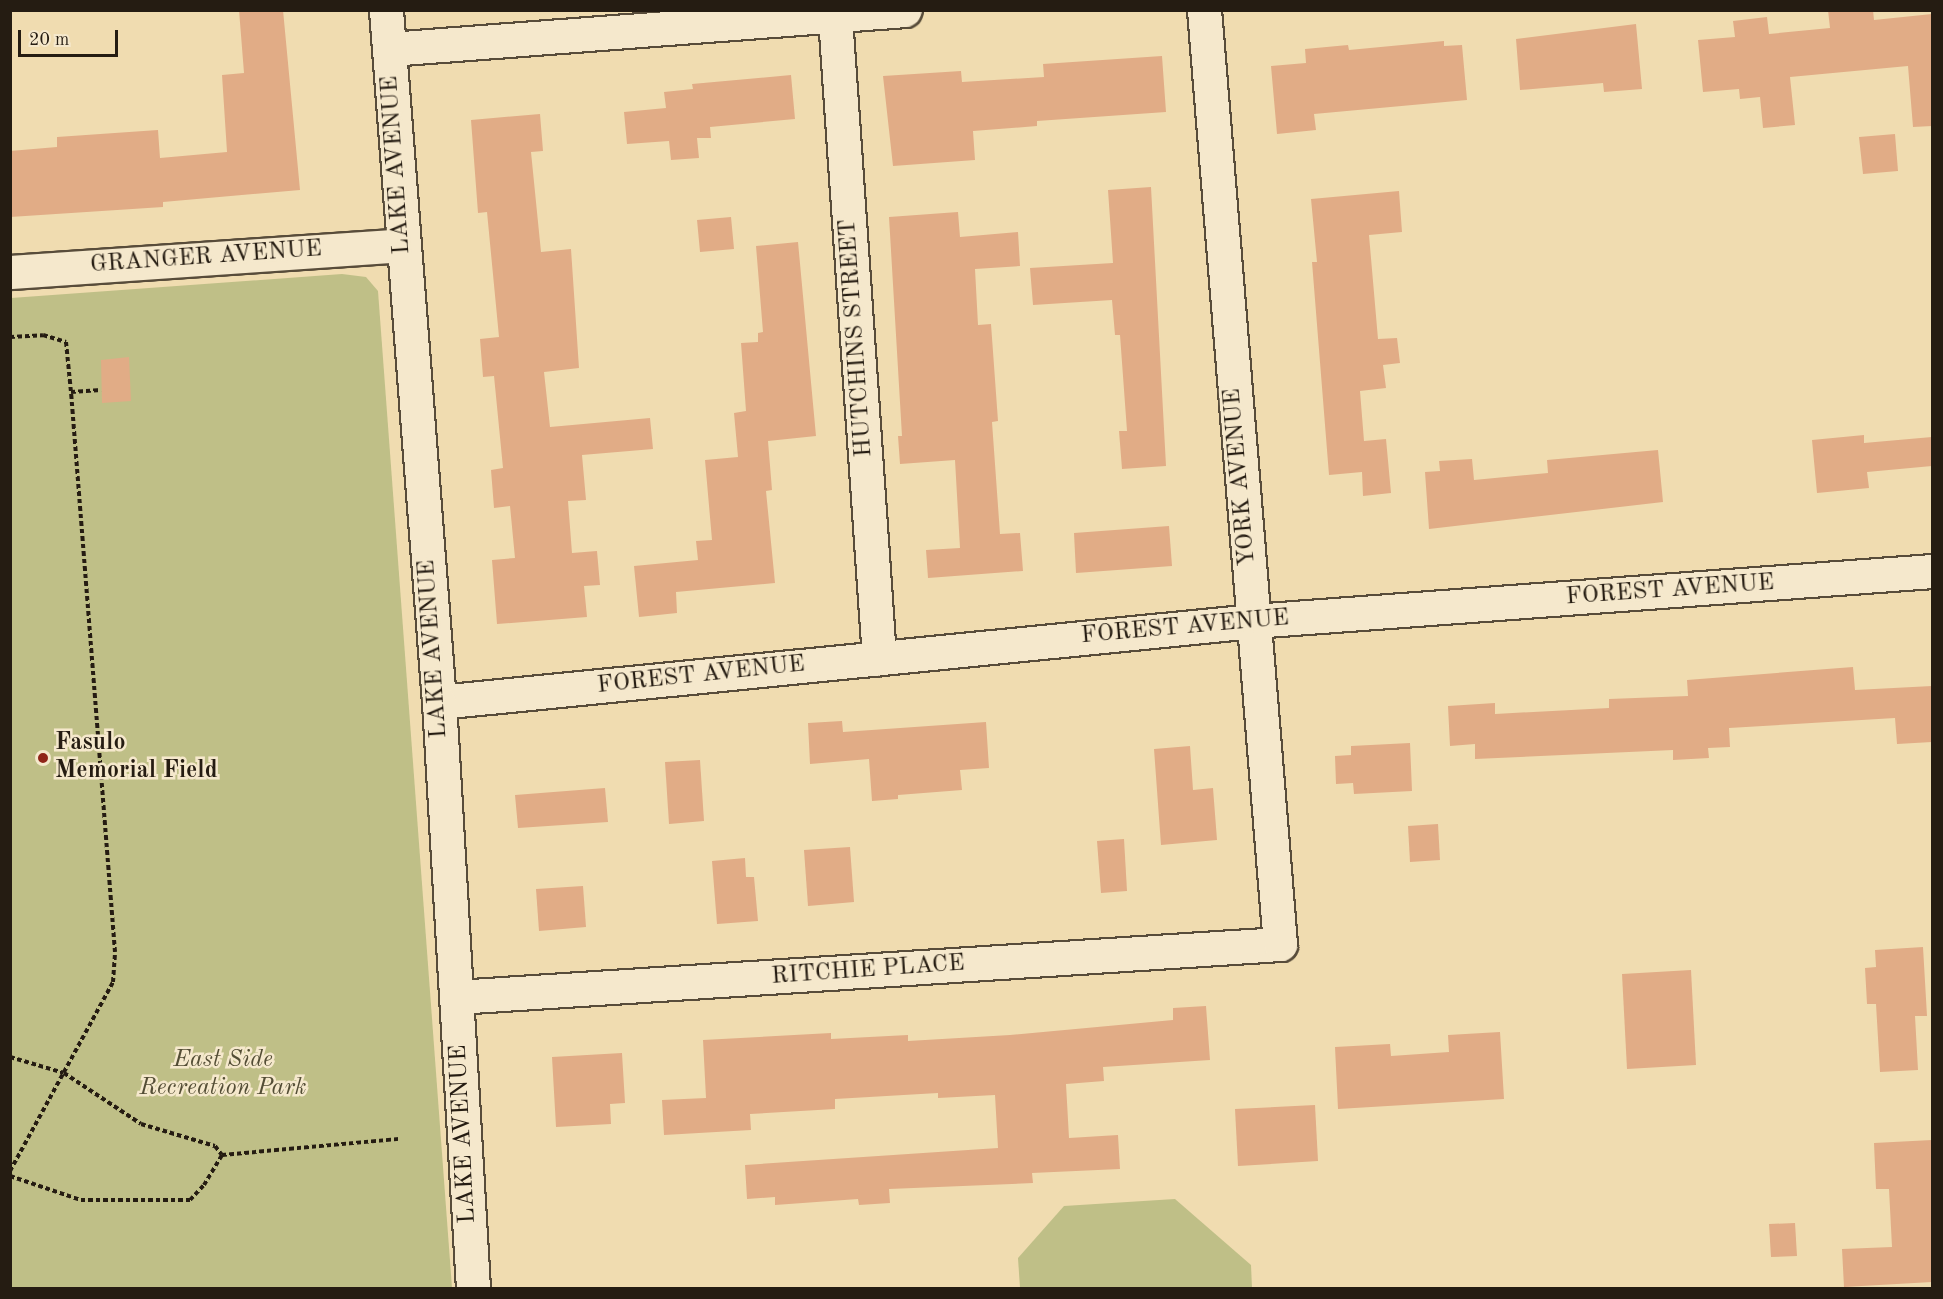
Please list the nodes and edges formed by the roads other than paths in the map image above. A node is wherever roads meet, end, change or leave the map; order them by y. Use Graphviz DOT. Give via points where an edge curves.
graph roads {
  1 [pos="386,10"];
  2 [pos="905,10"];
  3 [pos="1204,10"];
  4 [pos="834,17"];
  5 [pos="389,49"];
  6 [pos="402,245"];
  7 [pos="10,272"];
  8 [pos="1932,572"];
  9 [pos="1253,621"];
  10 [pos="879,658"];
  11 [pos="439,702"];
  12 [pos="1280,944"];
  13 [pos="456,997"];
  14 [pos="472,1288"];
  1 -- 5 [label="street, LAKE AVENUE"];
  2 -- 4 [label="street"];
  3 -- 9 [label="street, YORK AVENUE"];
  4 -- 5 [label="street"];
  4 -- 10 [label="street, HUTCHINS STREET"];
  5 -- 6 [label="street, LAKE AVENUE"];
  6 -- 7 [label="street, GRANGER AVENUE"];
  6 -- 11 [label="street, LAKE AVENUE"];
  8 -- 9 [label="street, FOREST AVENUE"];
  9 -- 10 [label="street, FOREST AVENUE"];
  9 -- 12 [label="street, YORK AVENUE"];
  10 -- 11 [label="street, FOREST AVENUE"];
  11 -- 13 [label="street, LAKE AVENUE"];
  12 -- 13 [label="street, RITCHIE PLACE"];
  13 -- 14 [label="street, LAKE AVENUE"];
}
